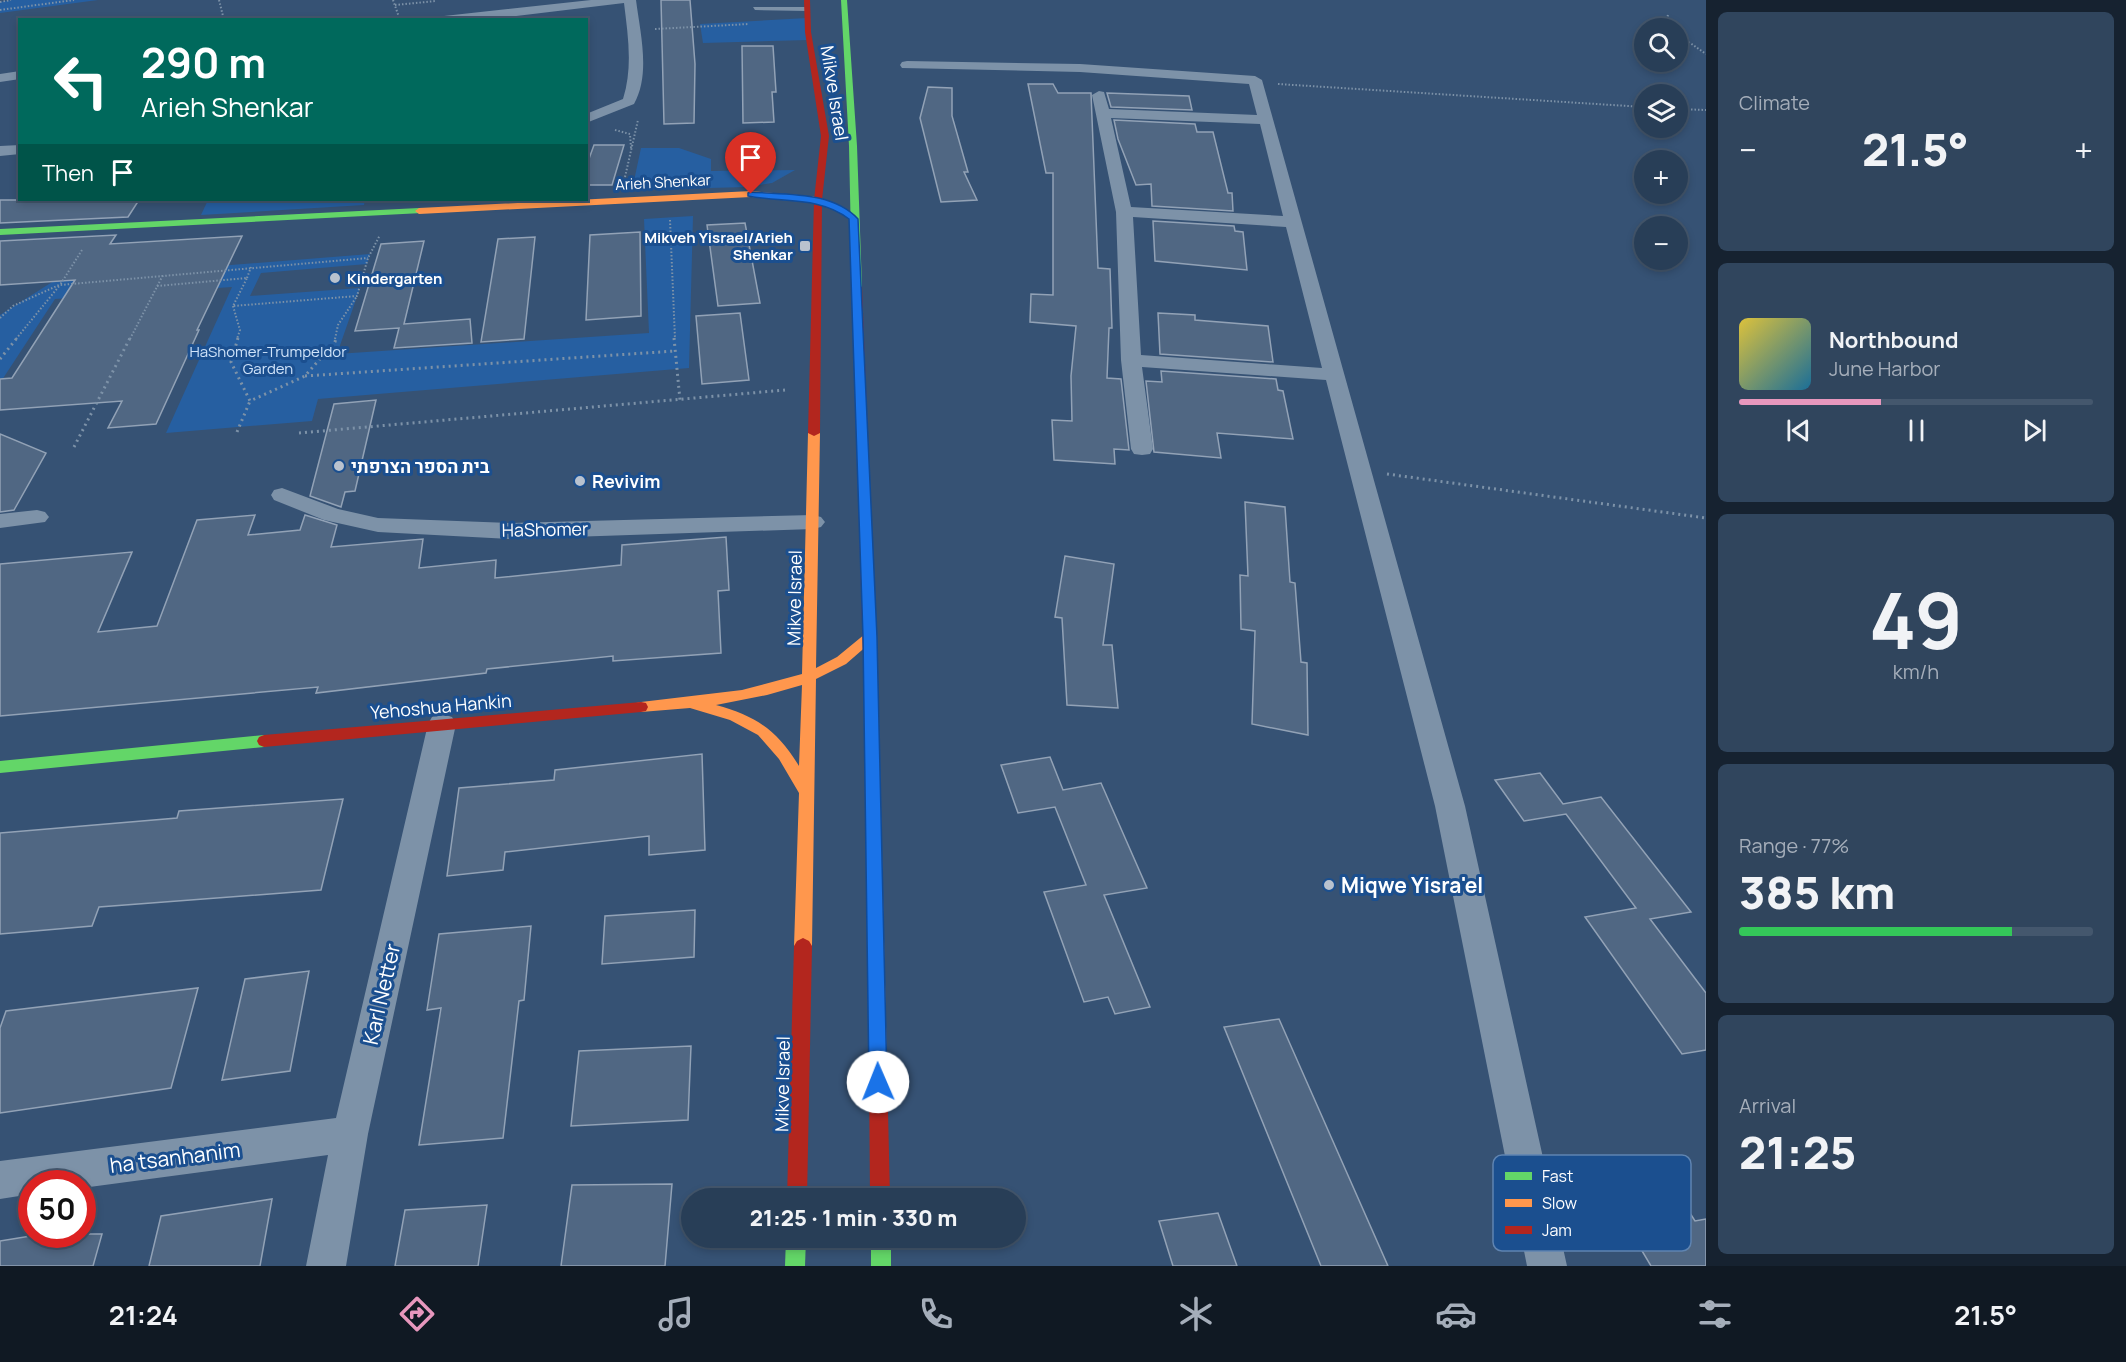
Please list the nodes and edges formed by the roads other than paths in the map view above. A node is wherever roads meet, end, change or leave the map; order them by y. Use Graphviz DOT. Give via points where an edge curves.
graph roads {
  1 [pos="496,0"];
  2 [pos="623,0"];
  3 [pos="630,0"];
  4 [pos="844,0"];
  5 [pos="807,5"];
  6 [pos="755,9"];
  7 [pos="502,13"];
  8 [pos="461,18"];
  9 [pos="908,65"];
  10 [pos="18,75"];
  11 [pos="0,78"];
  12 [pos="818,86"];
  13 [pos="850,86"];
  14 [pos="1099,95"];
  15 [pos="1104,113"];
  16 [pos="588,118"];
  17 [pos="1266,120"];
  18 [pos="18,149"];
  19 [pos="0,151"];
  20 [pos="825,154"];
  21 [pos="806,173"];
  22 [pos="790,183"];
  23 [pos="751,194"];
  24 [pos="818,200"];
  25 [pos="1124,212"];
  26 [pos="854,219"];
  27 [pos="1293,222"];
  28 [pos="0,232"];
  29 [pos="1131,360"];
  30 [pos="1335,375"];
  31 [pos="1142,449"];
  32 [pos="282,495"];
  33 [pos="37,517"];
  34 [pos="0,521"];
  35 [pos="813,522"];
  36 [pos="870,637"];
  37 [pos="810,676"];
  38 [pos="686,703"];
  39 [pos="442,724"];
  40 [pos="0,767"];
  41 [pos="807,794"];
  42 [pos="350,1134"];
  43 [pos="1524,1155"];
  44 [pos="0,1180"];
  45 [pos="797,1188"];
  46 [pos="880,1188"];
  47 [pos="796,1248"];
  48 [pos="881,1248"];
  49 [pos="1544,1251"];
  50 [pos="326,1266"];
  51 [pos="795,1266"];
  52 [pos="881,1266"];
  53 [pos="1547,1266"];
  1 -- 7 [label="street"];
  2 -- 7 [label="street"];
  3 -- 16 [label="street" via="638,66 636,83 629,101"];
  4 -- 13 [label="main road, Mikve Israel"];
  5 -- 6 [label="lane"];
  5 -- 12 [label="main road, Mikve Israel" via="811,62"];
  7 -- 8 [label="street"];
  9 -- 17 [label="street" via="1080,68 1255,80"];
  10 -- 11 [label="street"];
  12 -- 13 [label="main road" via="832,74"];
  12 -- 20 [label="main road, Mikve Israel"];
  13 -- 26 [label="main road, Mikve Israel"];
  14 -- 15 [label="street"];
  15 -- 17 [label="street"];
  15 -- 25 [label="street"];
  17 -- 27 [label="street"];
  18 -- 19 [label="street"];
  20 -- 21 [label="main road"];
  20 -- 24 [label="main road, Mikve Israel"];
  22 -- 23 [label="main road"];
  23 -- 24 [label="main road, Arieh Shenkar"];
  23 -- 28 [label="main road, Arieh Shenkar"];
  24 -- 26 [label="main road, Arieh Shenkar" via="839,207"];
  24 -- 35 [label="main road, Mikve Israel"];
  25 -- 27 [label="street"];
  25 -- 29 [label="street"];
  26 -- 36 [label="main road, Mikve Israel"];
  27 -- 30 [label="street"];
  29 -- 30 [label="street"];
  29 -- 31 [label="street"];
  30 -- 43 [label="street" via="1450,806"];
  32 -- 35 [label="street, HaShomer" via="332,515 378,525 435,528 511,531"];
  33 -- 34 [label="street"];
  35 -- 37 [label="main road, Mikve Israel"];
  36 -- 37 [label="main road, Yehoshua Hankin" via="847,656"];
  36 -- 46 [label="main road, Mikve Israel"];
  37 -- 38 [label="main road, Yehoshua Hankin" via="759,691"];
  37 -- 41 [label="main road, Mikve Israel"];
  38 -- 39 [label="main road, Yehoshua Hankin"];
  38 -- 41 [label="main road" via="735,714 760,727 779,743"];
  39 -- 40 [label="main road, Yehoshua Hankin"];
  39 -- 42 [label="street, Karl Netter"];
  41 -- 45 [label="main road, Mikve Israel"];
  42 -- 44 [label="street, ha tsanhanim"];
  42 -- 50 [label="street, Karl Netter"];
  47 -- 51 [label="main road"];
  48 -- 52 [label="main road"];
  49 -- 53 [label="street"];
}
